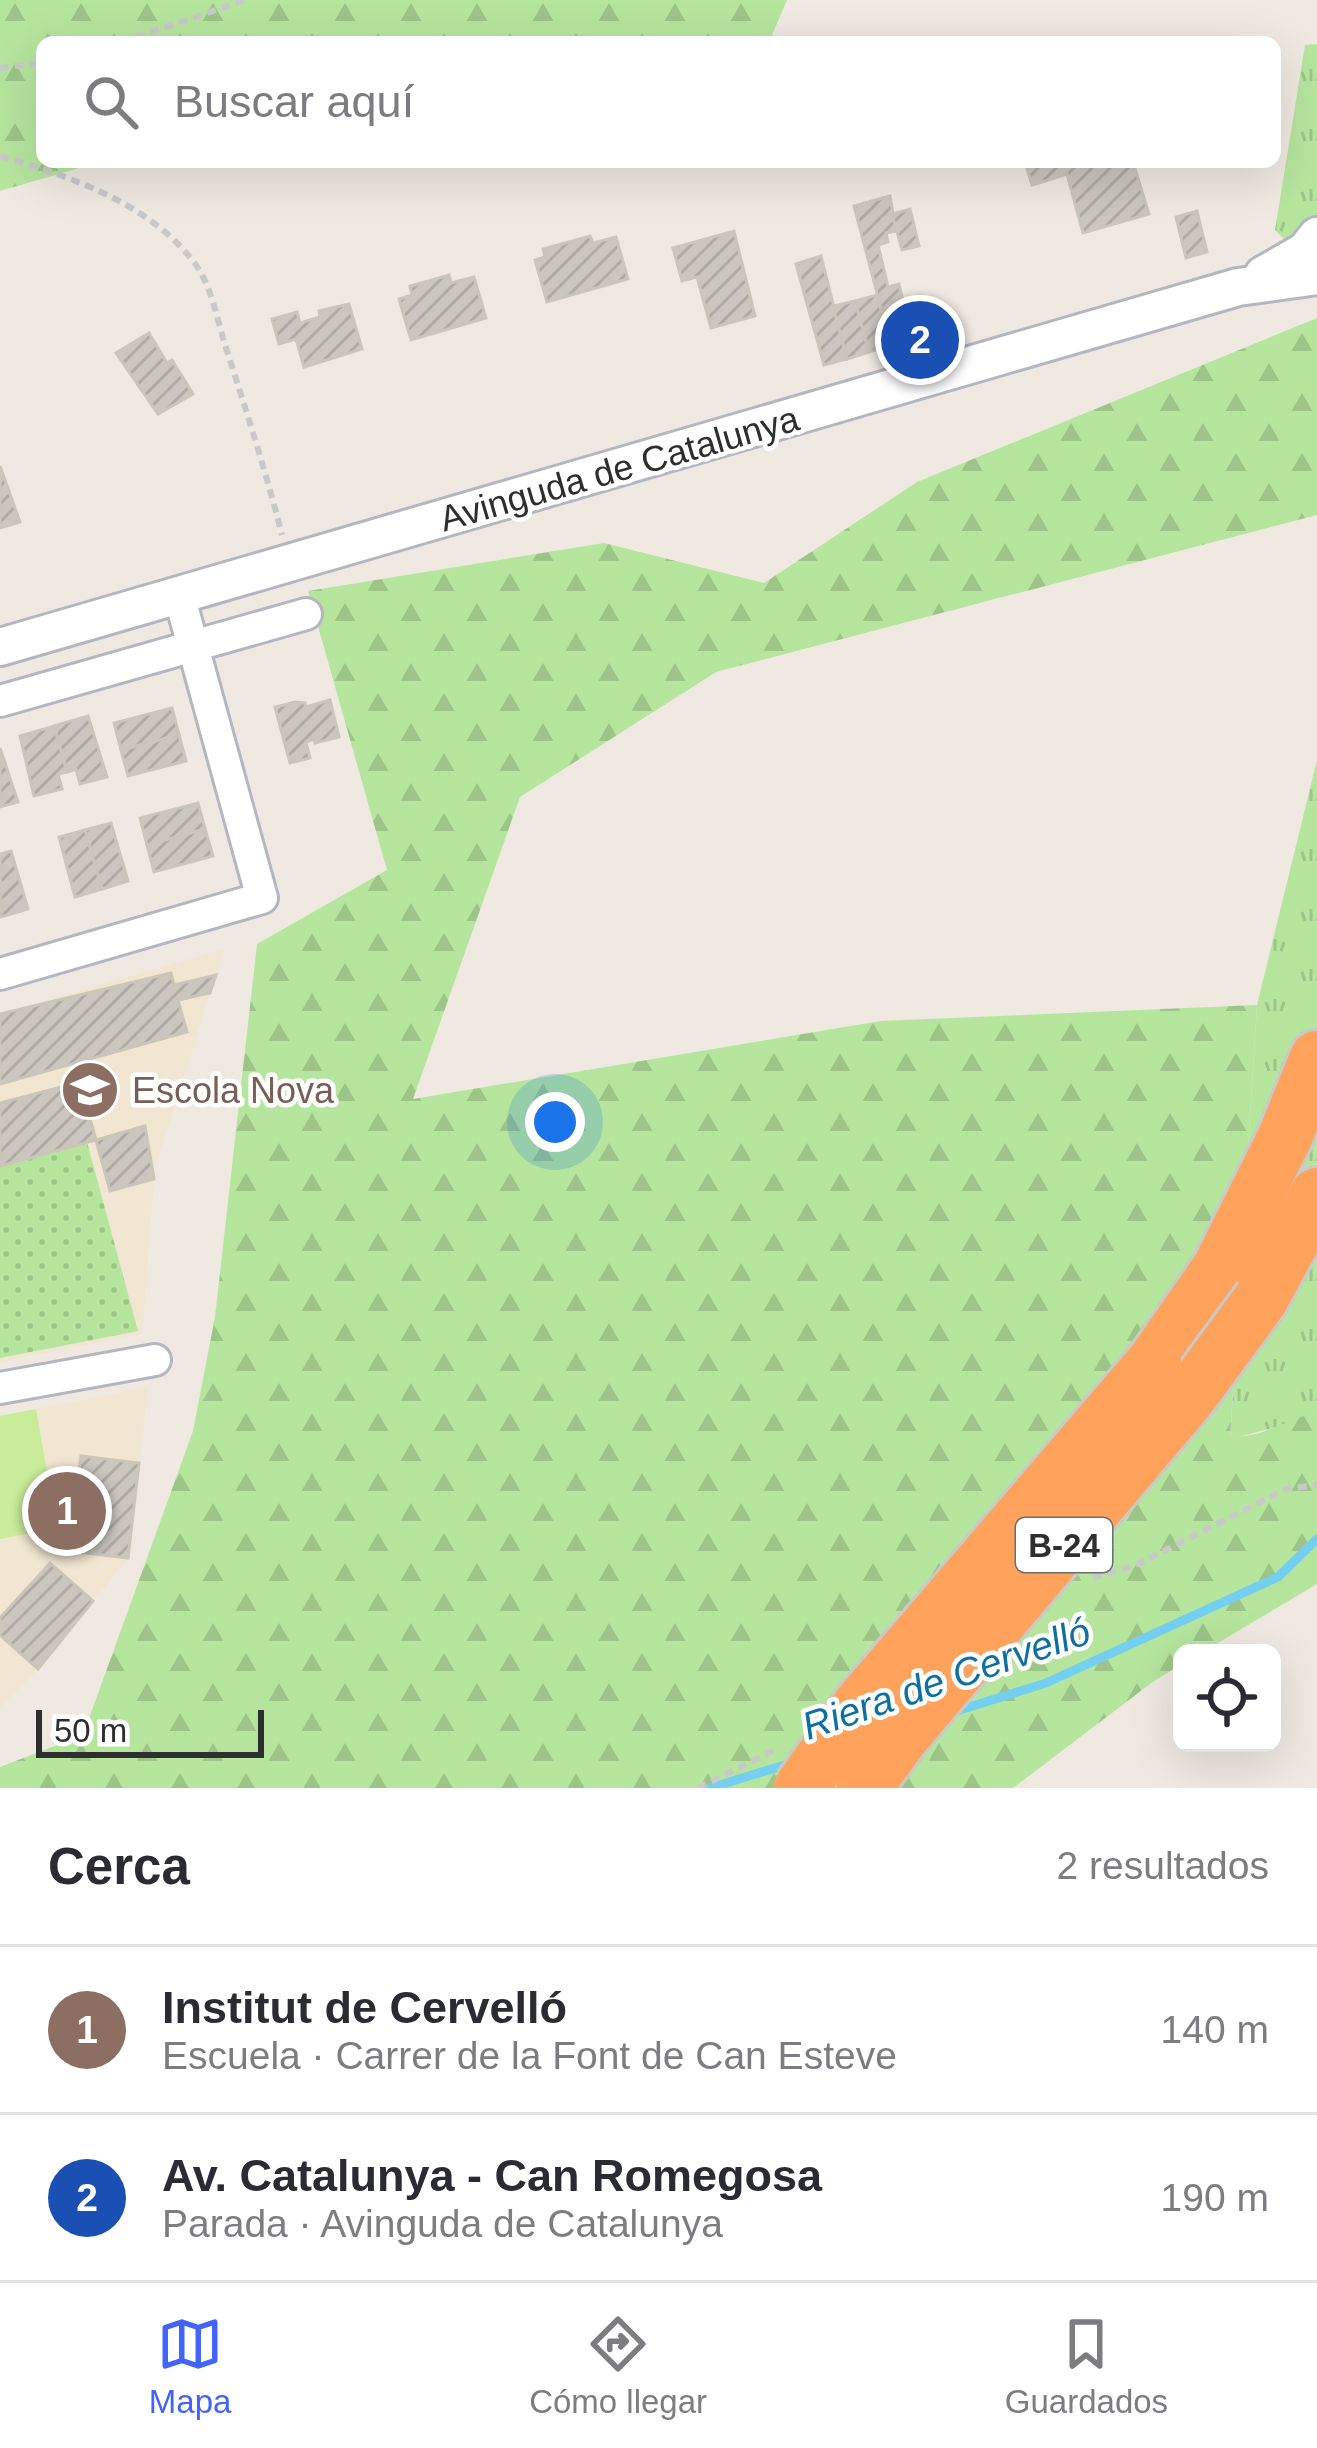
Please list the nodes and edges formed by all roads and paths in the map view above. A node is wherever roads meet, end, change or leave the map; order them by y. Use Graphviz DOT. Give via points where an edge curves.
graph roads {
  1 [pos="244,0"];
  2 [pos="139,36"];
  3 [pos="36,64"];
  4 [pos="0,68"];
  5 [pos="0,156"];
  6 [pos="36,166"];
  7 [pos="44,168"];
  8 [pos="1317,236"];
  9 [pos="1317,276"];
  10 [pos="1238,287"];
  11 [pos="289,563"];
  12 [pos="179,595"];
  13 [pos="306,614"];
  14 [pos="194,646"];
  15 [pos="0,647"];
  16 [pos="0,701"];
  17 [pos="0,974"];
  18 [pos="1317,1058"];
  19 [pos="1317,1195"];
  20 [pos="1240,1284"];
  21 [pos="155,1360"];
  22 [pos="0,1388"];
  23 [pos="801,1788"];
  24 [pos="865,1788"];
  1 -- 2 [label="path"];
  3 -- 4 [label="path"];
  5 -- 6 [label="path"];
  7 -- 11 [label="path" via="126,205 194,262"];
  8 -- 10 [label="street, Avinguda de Catalunya" via="1286,264"];
  9 -- 10 [label="street, Avinguda de Catalunya"];
  10 -- 11 [label="street, Avinguda de Catalunya"];
  11 -- 12 [label="street, Avinguda de Catalunya"];
  12 -- 14 [label="street"];
  12 -- 15 [label="street, Avinguda de Catalunya"];
  13 -- 14 [label="street"];
  14 -- 16 [label="street"];
  14 -- 17 [label="street" via="262,898"];
  18 -- 20 [label="highway, B-24"];
  19 -- 20 [label="highway, B-24"];
  20 -- 23 [label="highway, B-24, bridge" via="1154,1361 861,1704"];
  20 -- 24 [label="highway, B-24, bridge" via="1189,1397"];
  21 -- 22 [label="street"];
}
